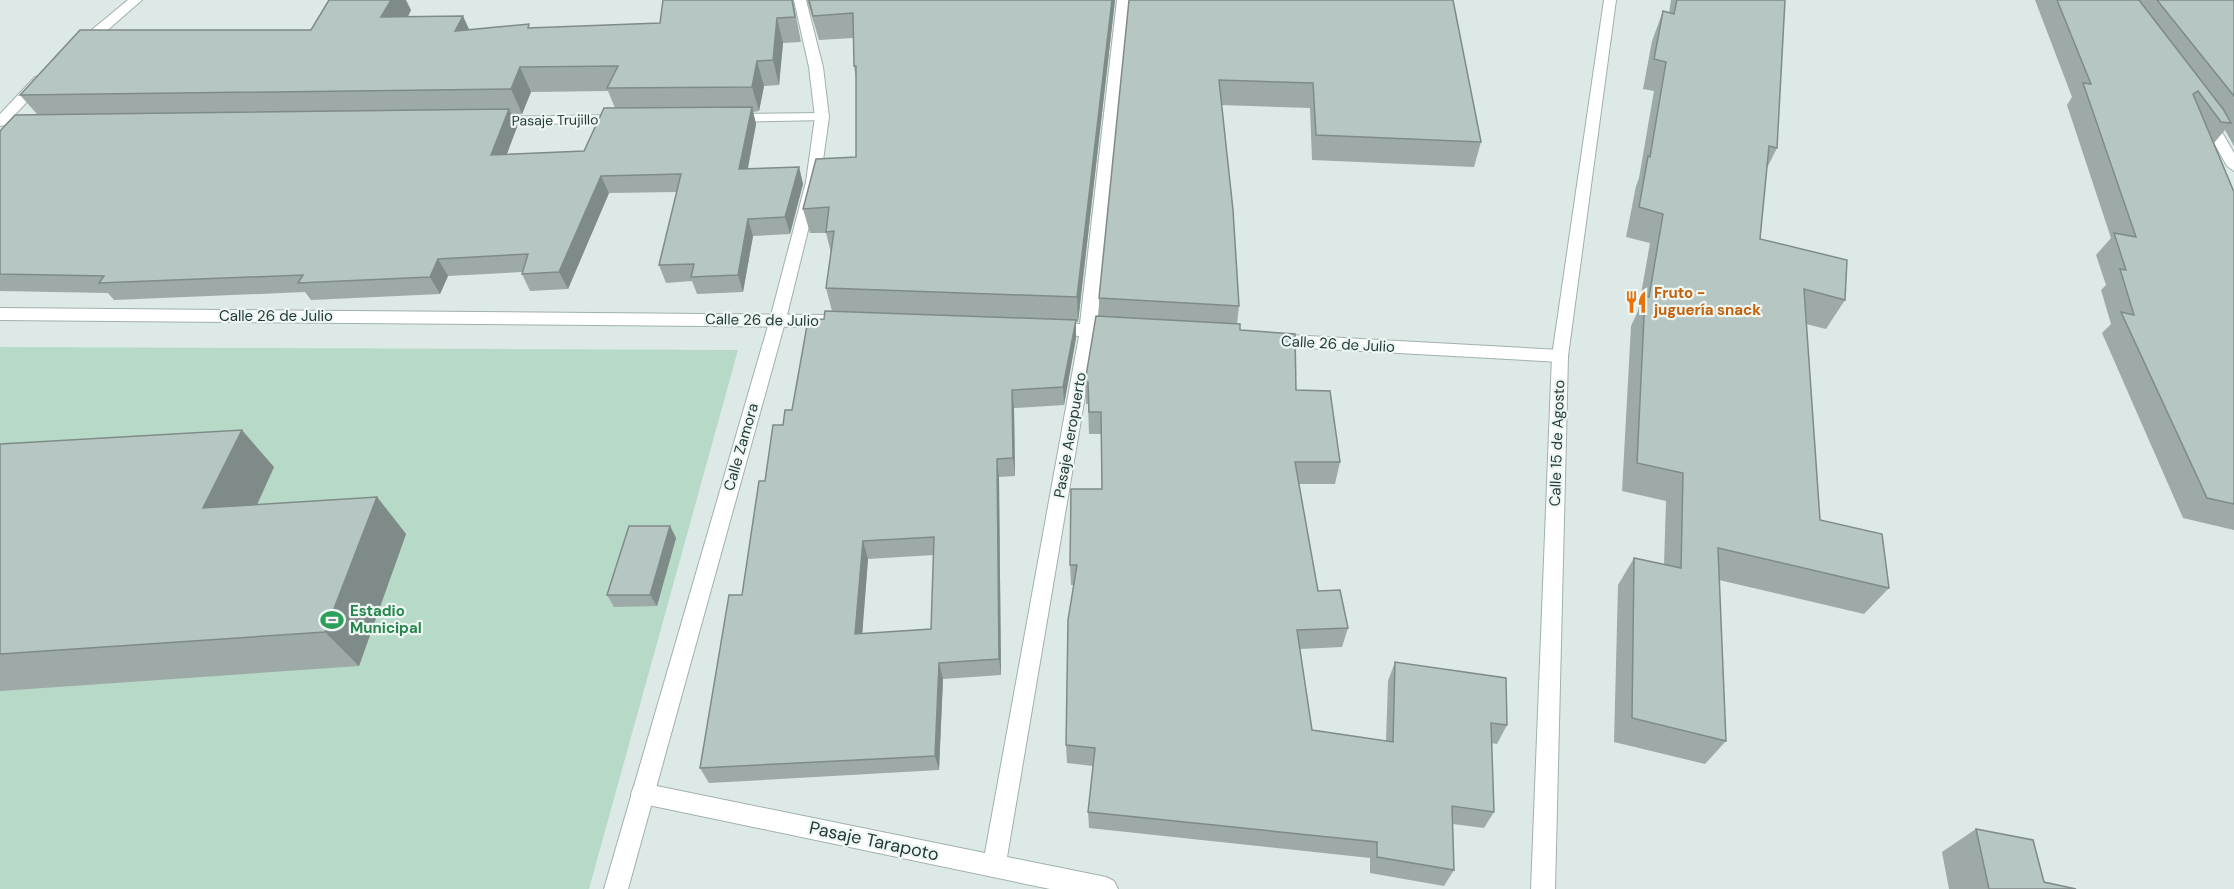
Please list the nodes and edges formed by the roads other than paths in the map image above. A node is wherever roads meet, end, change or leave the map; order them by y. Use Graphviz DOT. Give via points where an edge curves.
graph roads {
  1 [pos="136,0"];
  2 [pos="800,0"];
  3 [pos="1123,0"];
  4 [pos="1610,0"];
  5 [pos="72,53"];
  6 [pos="54,68"];
  7 [pos="2200,110"];
  8 [pos="822,117"];
  9 [pos="715,118"];
  10 [pos="631,119"];
  11 [pos="476,121"];
  12 [pos="4,125"];
  13 [pos="2234,166"];
  14 [pos="0,314"];
  15 [pos="778,319"];
  16 [pos="849,322"];
  17 [pos="1040,328"];
  18 [pos="1088,330"];
  19 [pos="1136,333"];
  20 [pos="1253,339"];
  21 [pos="1560,356"];
  22 [pos="642,794"];
  23 [pos="994,866"];
  24 [pos="616,889"];
  25 [pos="1106,889"];
  26 [pos="1543,889"];
  1 -- 5 [label="street"];
  2 -- 8 [label="street, Calle Zamora" via="816,67"];
  3 -- 18 [label="street, Pasaje Aeropuerto"];
  4 -- 21 [label="street, Calle 15 de Agosto"];
  6 -- 12 [label="street"];
  7 -- 13 [label="street"];
  8 -- 9 [label="street"];
  8 -- 15 [label="street, Calle Zamora" via="813,182"];
  10 -- 11 [label="street, Pasaje Trujillo"];
  14 -- 15 [label="street, Calle 26 de Julio"];
  15 -- 16 [label="street, Calle 26 de Julio"];
  15 -- 22 [label="street, Calle Zamora"];
  17 -- 18 [label="street"];
  18 -- 19 [label="street"];
  18 -- 23 [label="street, Pasaje Aeropuerto"];
  20 -- 21 [label="street, Calle 26 de Julio"];
  21 -- 26 [label="street, Calle 15 de Agosto"];
  22 -- 23 [label="street, Pasaje Tarapoto"];
  22 -- 24 [label="street, Calle Zamora"];
  23 -- 25 [label="street, Pasaje Tarapoto"];
}
